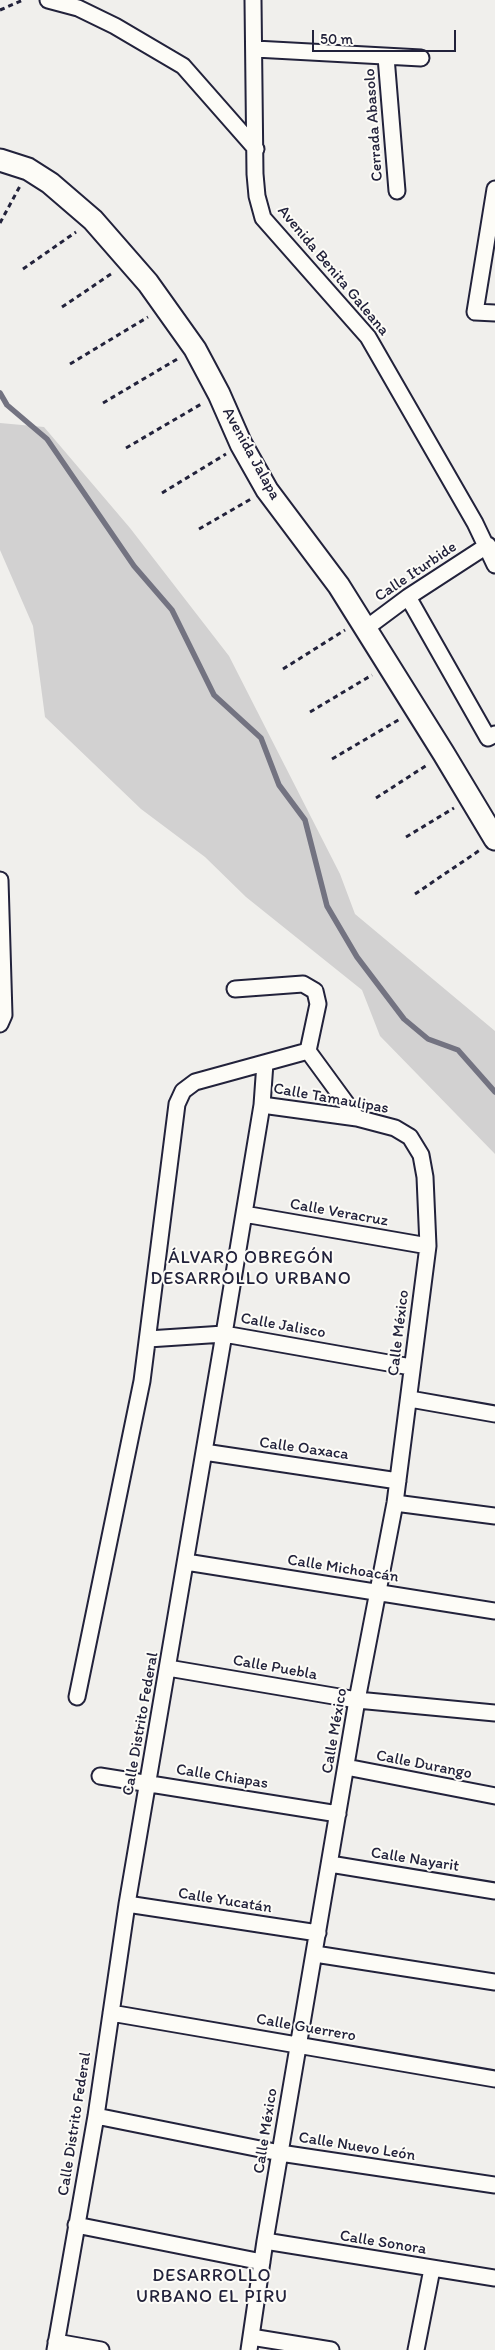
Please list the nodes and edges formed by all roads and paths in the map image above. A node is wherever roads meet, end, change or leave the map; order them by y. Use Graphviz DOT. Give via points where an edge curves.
graph roads {
  1 [pos="23,0"];
  2 [pos="48,0"];
  3 [pos="253,0"];
  4 [pos="0,10"];
  5 [pos="255,49"];
  6 [pos="386,57"];
  7 [pos="421,58"];
  8 [pos="256,149"];
  9 [pos="0,160"];
  10 [pos="28,169"];
  11 [pos="495,189"];
  12 [pos="397,191"];
  13 [pos="93,220"];
  14 [pos="0,223"];
  15 [pos="129,262"];
  16 [pos="23,268"];
  17 [pos="62,307"];
  18 [pos="166,307"];
  19 [pos="495,312"];
  20 [pos="195,349"];
  21 [pos="70,364"];
  22 [pos="219,394"];
  23 [pos="104,403"];
  24 [pos="241,444"];
  25 [pos="126,448"];
  26 [pos="267,490"];
  27 [pos="162,493"];
  28 [pos="199,529"];
  29 [pos="488,545"];
  30 [pos="495,565"];
  31 [pos="408,597"];
  32 [pos="363,625"];
  33 [pos="388,666"];
  34 [pos="283,669"];
  35 [pos="416,710"];
  36 [pos="310,712"];
  37 [pos="492,736"];
  38 [pos="444,754"];
  39 [pos="332,759"];
  40 [pos="471,797"];
  41 [pos="376,798"];
  42 [pos="406,837"];
  43 [pos="491,842"];
  44 [pos="0,880"];
  45 [pos="415,894"];
  46 [pos="235,989"];
  47 [pos="0,1024"];
  48 [pos="308,1050"];
  49 [pos="265,1063"];
  50 [pos="262,1105"];
  51 [pos="358,1118"];
  52 [pos="395,1128"];
  53 [pos="244,1214"];
  54 [pos="428,1246"];
  55 [pos="224,1334"];
  56 [pos="148,1339"];
  57 [pos="411,1366"];
  58 [pos="410,1399"];
  59 [pos="495,1414"];
  60 [pos="204,1452"];
  61 [pos="398,1480"];
  62 [pos="395,1503"];
  63 [pos="495,1516"];
  64 [pos="186,1562"];
  65 [pos="378,1593"];
  66 [pos="495,1611"];
  67 [pos="168,1668"];
  68 [pos="77,1698"];
  69 [pos="357,1700"];
  70 [pos="495,1713"];
  71 [pos="346,1767"];
  72 [pos="100,1776"];
  73 [pos="149,1782"];
  74 [pos="495,1796"];
  75 [pos="338,1814"];
  76 [pos="330,1864"];
  77 [pos="495,1891"];
  78 [pos="127,1904"];
  79 [pos="318,1933"];
  80 [pos="315,1954"];
  81 [pos="495,1982"];
  82 [pos="111,2013"];
  83 [pos="298,2044"];
  84 [pos="495,2079"];
  85 [pos="96,2116"];
  86 [pos="280,2153"];
  87 [pos="495,2185"];
  88 [pos="76,2225"];
  89 [pos="265,2241"];
  90 [pos="262,2262"];
  91 [pos="432,2269"];
  92 [pos="495,2278"];
  93 [pos="250,2344"];
  94 [pos="56,2346"];
  95 [pos="101,2350"];
  96 [pos="331,2350"];
  97 [pos="416,2350"];
  1 -- 4 [label="path"];
  2 -- 8 [label="street" via="78,8 115,26 183,66"];
  3 -- 5 [label="street, Avenida Benita Galeana"];
  5 -- 6 [label="street"];
  5 -- 8 [label="street, Avenida Benita Galeana"];
  6 -- 7 [label="street"];
  6 -- 12 [label="street, Cerrada Abasolo"];
  8 -- 29 [label="street, Avenida Benita Galeana" via="257,196 263,218 368,337"];
  9 -- 10 [label="street, Avenida Jalapa"];
  10 -- 13 [label="street, Avenida Jalapa" via="50,183"];
  10 -- 14 [label="path"];
  11 -- 19 [label="street" via="476,312"];
  13 -- 15 [label="street, Avenida Jalapa"];
  13 -- 16 [label="path"];
  15 -- 17 [label="path"];
  15 -- 18 [label="street, Avenida Jalapa"];
  18 -- 20 [label="street, Avenida Jalapa"];
  18 -- 21 [label="path"];
  20 -- 22 [label="street, Avenida Jalapa"];
  20 -- 23 [label="path"];
  22 -- 24 [label="street, Avenida Jalapa"];
  22 -- 25 [label="path"];
  24 -- 26 [label="street, Avenida Jalapa"];
  24 -- 27 [label="path"];
  26 -- 28 [label="path"];
  26 -- 32 [label="street, Avenida Jalapa" via="330,572"];
  29 -- 30 [label="street, Avenida Benita Galeana"];
  29 -- 31 [label="street, Calle Iturbide"];
  31 -- 32 [label="street, Calle Iturbide"];
  31 -- 37 [label="street"];
  32 -- 33 [label="street, Avenida Jalapa"];
  32 -- 34 [label="path"];
  33 -- 35 [label="street, Avenida Jalapa"];
  33 -- 36 [label="path"];
  35 -- 38 [label="street, Avenida Jalapa"];
  35 -- 39 [label="path"];
  38 -- 40 [label="street, Avenida Jalapa"];
  38 -- 41 [label="path"];
  40 -- 42 [label="path"];
  40 -- 43 [label="street, Avenida Jalapa"];
  43 -- 45 [label="path"];
  44 -- 47 [label="street" via="4,1015"];
  46 -- 48 [label="street" via="303,984 315,991 318,1004"];
  48 -- 49 [label="street"];
  48 -- 51 [label="street"];
  49 -- 50 [label="street, Calle Distrito Federal"];
  49 -- 56 [label="street" via="195,1082 183,1091 177,1104"];
  50 -- 51 [label="street, Calle Tamaulipas"];
  50 -- 53 [label="street, Calle Distrito Federal"];
  51 -- 52 [label="street, Calle Tamaulipas"];
  52 -- 54 [label="street, Calle México" via="410,1137 421,1155"];
  53 -- 54 [label="street, Calle Veracruz"];
  53 -- 55 [label="street, Calle Distrito Federal"];
  54 -- 57 [label="street, Calle México"];
  55 -- 56 [label="street, Calle Jalisco"];
  55 -- 57 [label="street, Calle Jalisco"];
  55 -- 60 [label="street, Calle Distrito Federal"];
  56 -- 68 [label="street"];
  57 -- 58 [label="street, Calle México"];
  58 -- 59 [label="street"];
  58 -- 61 [label="street, Calle México"];
  60 -- 61 [label="street, Calle Oaxaca"];
  60 -- 64 [label="street, Calle Distrito Federal"];
  61 -- 62 [label="street, Calle México"];
  62 -- 63 [label="street"];
  62 -- 65 [label="street, Calle México"];
  64 -- 65 [label="street, Calle Michoacán"];
  64 -- 67 [label="street, Calle Distrito Federal"];
  65 -- 66 [label="street, Calle Michoacán"];
  65 -- 69 [label="street, Calle México"];
  67 -- 69 [label="street, Calle Puebla"];
  67 -- 73 [label="street, Calle Distrito Federal"];
  69 -- 70 [label="street, Calle Puebla"];
  69 -- 71 [label="street, Calle México"];
  71 -- 74 [label="street, Calle Durango"];
  71 -- 75 [label="street, Calle México"];
  72 -- 73 [label="street, Calle Chiapas"];
  73 -- 75 [label="street, Calle Chiapas"];
  73 -- 78 [label="street, Calle Distrito Federal"];
  75 -- 76 [label="street, Calle México"];
  76 -- 77 [label="street, Calle Nayarit"];
  76 -- 79 [label="street, Calle México"];
  78 -- 79 [label="street, Calle Yucatán"];
  78 -- 82 [label="street, Calle Distrito Federal"];
  79 -- 80 [label="street, Calle México"];
  80 -- 81 [label="street"];
  80 -- 83 [label="street, Calle México"];
  82 -- 83 [label="street, Calle Guerrero"];
  82 -- 85 [label="street, Calle Distrito Federal"];
  83 -- 84 [label="street, Calle Guerrero"];
  83 -- 86 [label="street, Calle México"];
  85 -- 86 [label="street, Calle Nuevo León"];
  85 -- 88 [label="street, Calle Distrito Federal"];
  86 -- 87 [label="street, Calle Nuevo León"];
  86 -- 89 [label="street, Calle México"];
  88 -- 90 [label="street"];
  88 -- 94 [label="street, Calle Distrito Federal"];
  89 -- 90 [label="street, Calle México"];
  89 -- 91 [label="street, Calle Sonora"];
  90 -- 93 [label="street, Calle México"];
  91 -- 92 [label="street, Calle Sonora"];
  91 -- 97 [label="street"];
  93 -- 96 [label="street"];
  94 -- 95 [label="street"];
}
